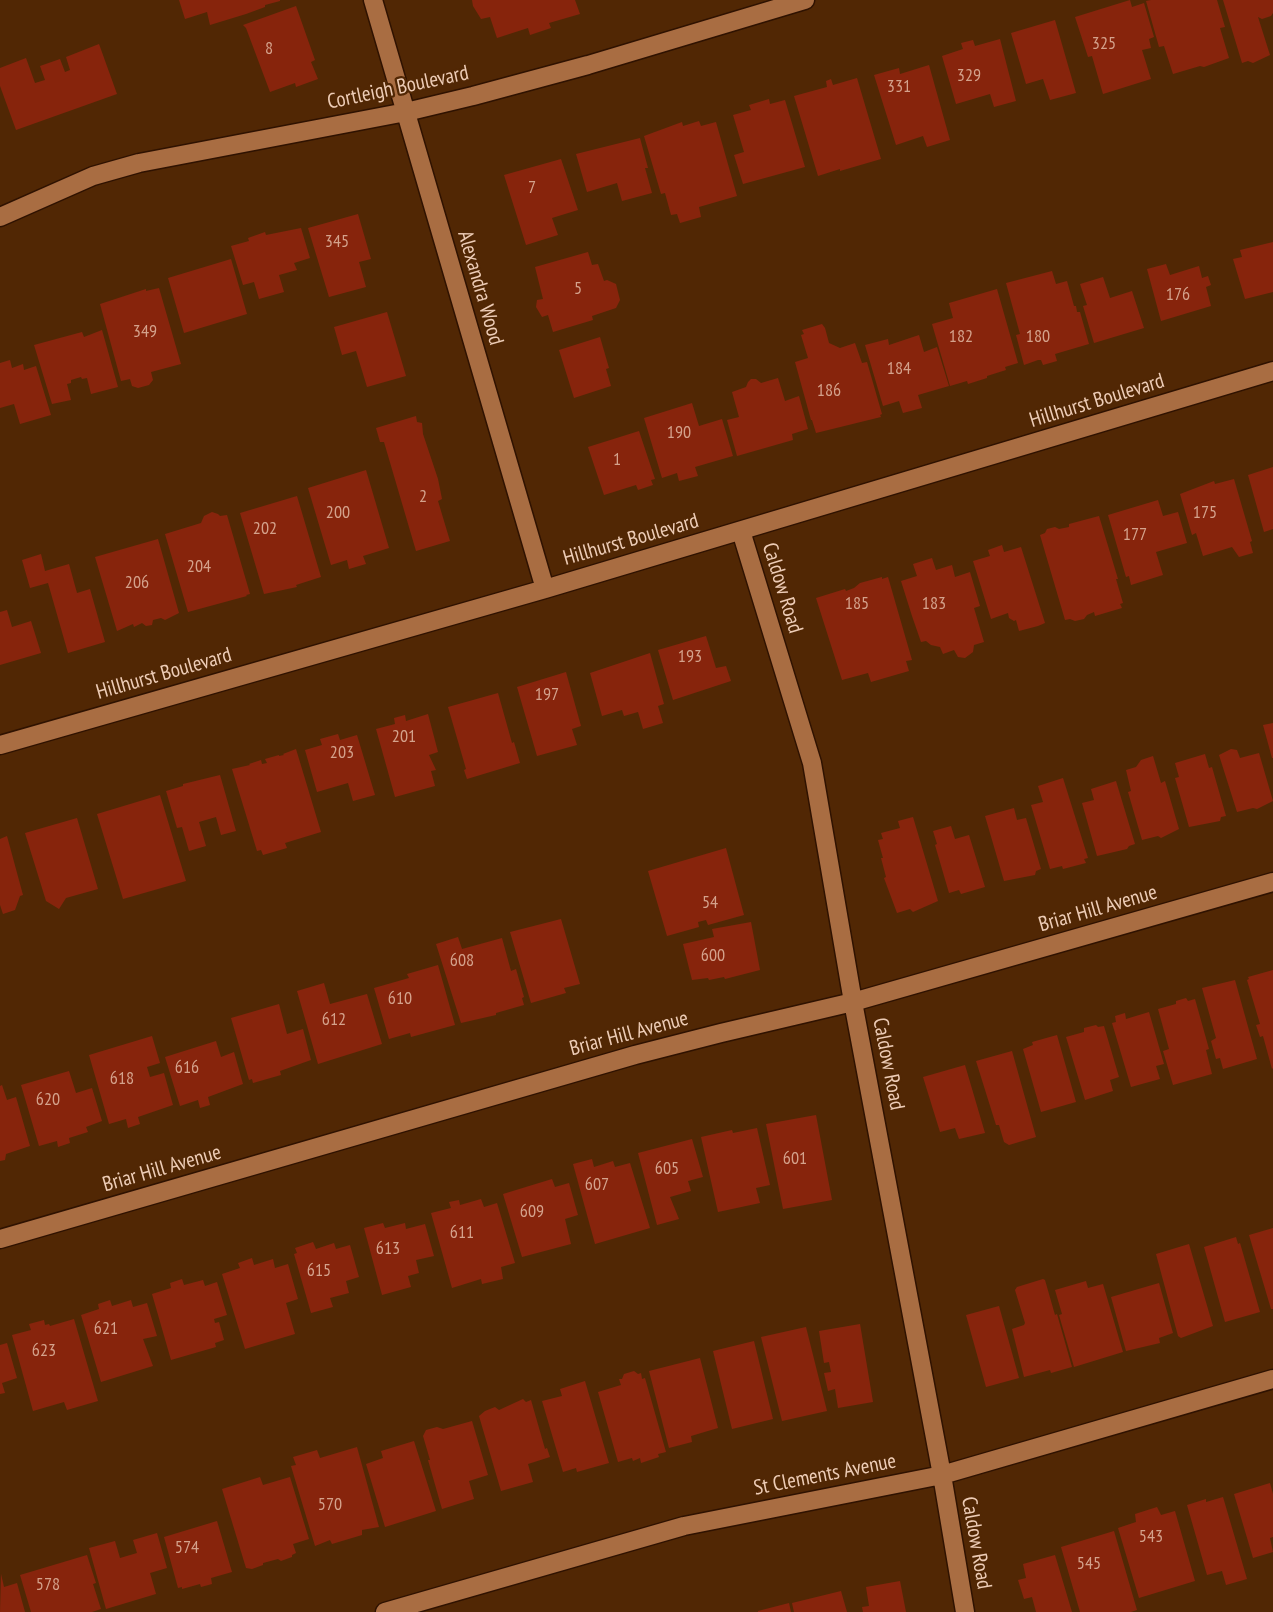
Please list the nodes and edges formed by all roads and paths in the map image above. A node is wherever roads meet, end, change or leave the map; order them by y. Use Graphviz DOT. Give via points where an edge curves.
graph roads {
  1 [pos="373,0"];
  2 [pos="805,0"];
  3 [pos="406,112"];
  4 [pos="0,217"];
  5 [pos="1273,371"];
  6 [pos="741,531"];
  7 [pos="545,589"];
  8 [pos="0,745"];
  9 [pos="1273,882"];
  10 [pos="853,1002"];
  11 [pos="0,1239"];
  12 [pos="1273,1379"];
  13 [pos="942,1475"];
  14 [pos="386,1612"];
  15 [pos="965,1612"];
  1 -- 3 [label="street, Alexandra Wood"];
  2 -- 3 [label="street, Cortleigh Boulevard" via="588,65"];
  3 -- 4 [label="street, Cortleigh Boulevard" via="139,163 93,176"];
  3 -- 7 [label="street, Alexandra Wood"];
  5 -- 6 [label="street, Hillhurst Boulevard"];
  6 -- 7 [label="street, Hillhurst Boulevard"];
  6 -- 10 [label="street, Caldow Road" via="812,763"];
  7 -- 8 [label="street, Hillhurst Boulevard"];
  9 -- 10 [label="street, Briar Hill Avenue"];
  10 -- 11 [label="street, Briar Hill Avenue" via="634,1055"];
  10 -- 13 [label="street, Caldow Road"];
  12 -- 13 [label="street, St Clements Avenue"];
  13 -- 14 [label="street, St Clements Avenue" via="684,1526"];
  13 -- 15 [label="street, Caldow Road"];
}
